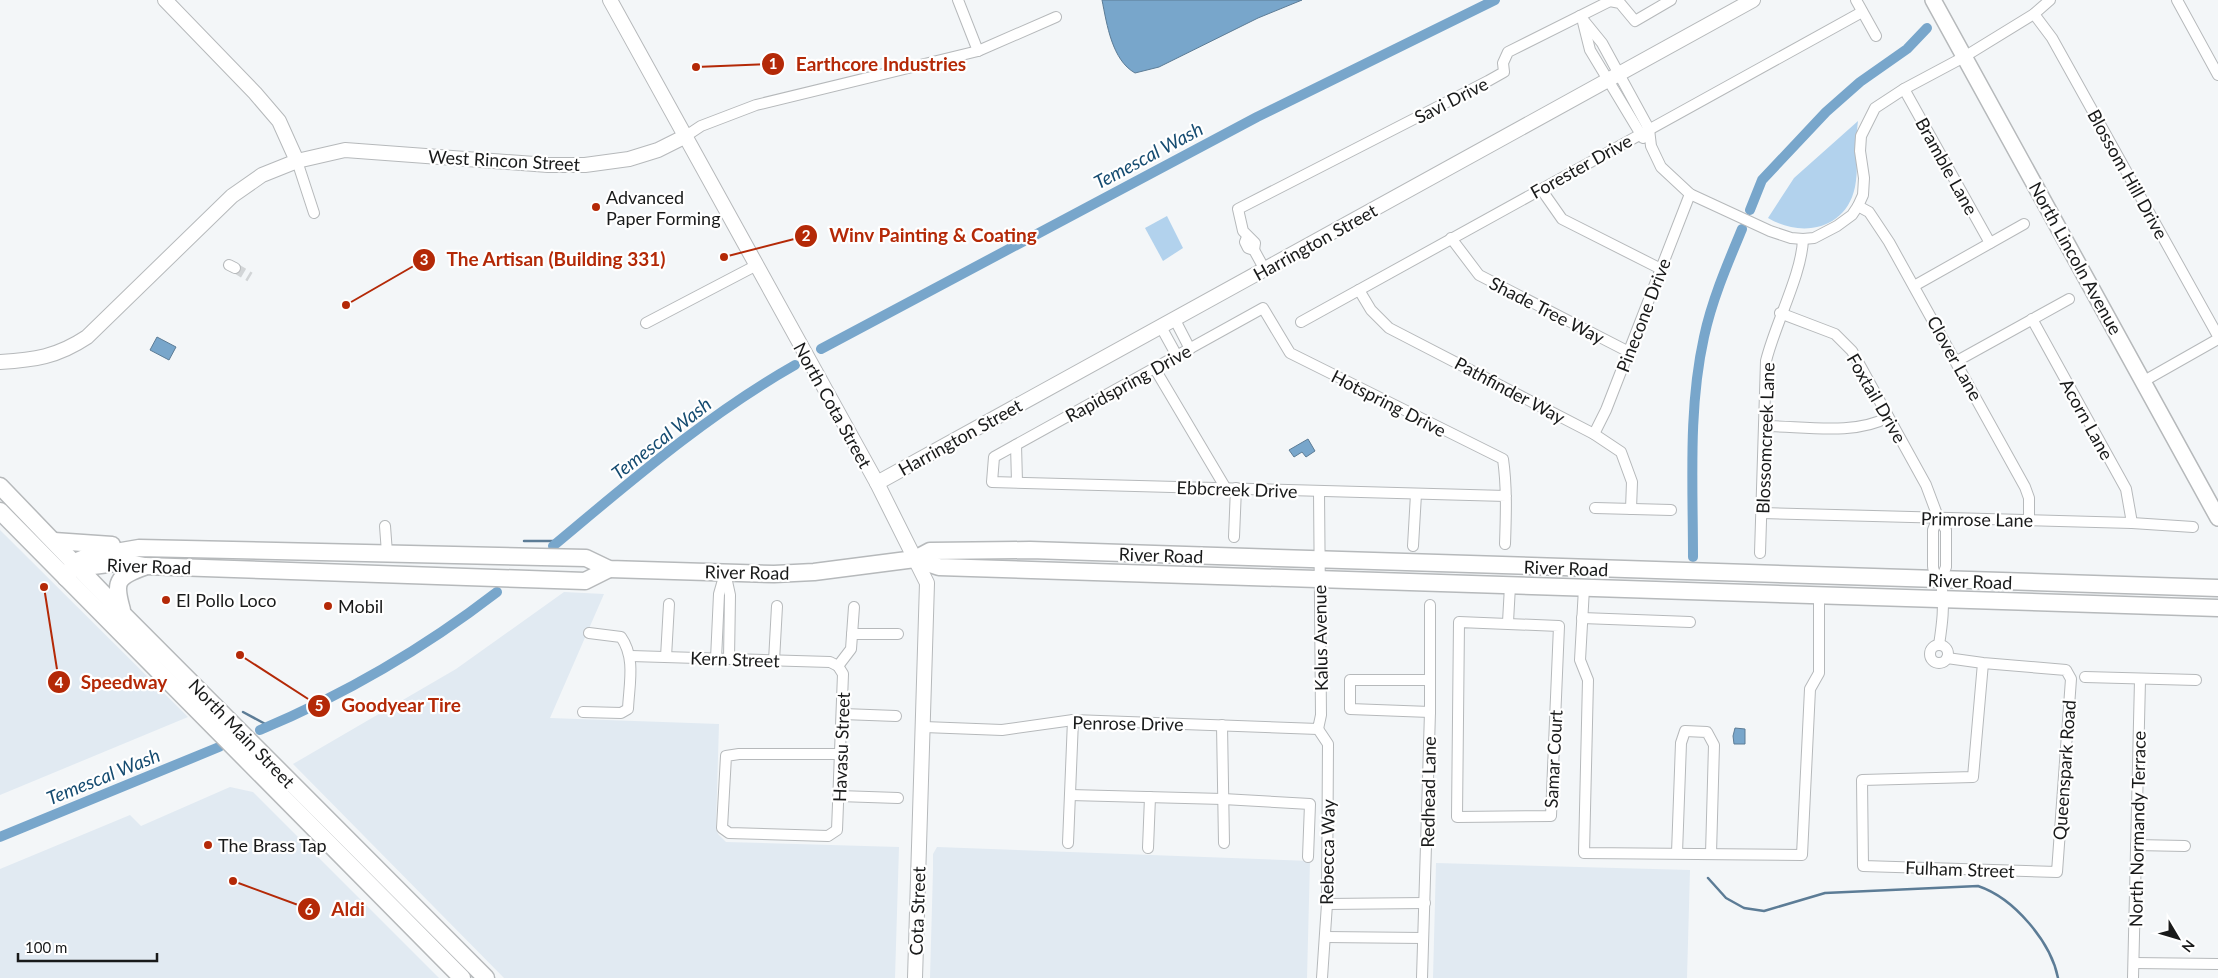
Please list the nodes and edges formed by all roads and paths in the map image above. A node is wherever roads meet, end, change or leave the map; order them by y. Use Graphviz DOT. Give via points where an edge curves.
graph roads {
  1 [pos="165,0"];
  2 [pos="610,0"];
  3 [pos="958,0"];
  4 [pos="1671,0"];
  5 [pos="1753,0"];
  6 [pos="1856,0"];
  7 [pos="1933,0"];
  8 [pos="2050,0"];
  9 [pos="2177,0"];
  10 [pos="1862,12"];
  11 [pos="2034,14"];
  12 [pos="1056,17"];
  13 [pos="1582,19"];
  14 [pos="1876,36"];
  15 [pos="978,52"];
  16 [pos="1964,57"];
  17 [pos="2218,75"];
  18 [pos="1614,78"];
  19 [pos="1904,89"];
  20 [pos="1649,129"];
  21 [pos="1639,134"];
  22 [pos="686,136"];
  23 [pos="1651,146"];
  24 [pos="297,161"];
  25 [pos="1541,189"];
  26 [pos="1690,194"];
  27 [pos="1858,206"];
  28 [pos="314,213"];
  29 [pos="2024,224"];
  30 [pos="1451,238"];
  31 [pos="1802,239"];
  32 [pos="1990,243"];
  33 [pos="755,266"];
  34 [pos="1661,269"];
  35 [pos="1265,270"];
  36 [pos="1914,286"];
  37 [pos="1359,290"];
  38 [pos="2069,299"];
  39 [pos="1263,308"];
  40 [pos="1780,313"];
  41 [pos="2032,319"];
  42 [pos="1175,320"];
  43 [pos="1301,322"];
  44 [pos="646,323"];
  45 [pos="1161,327"];
  46 [pos="2218,337"];
  47 [pos="1190,349"];
  48 [pos="1629,352"];
  49 [pos="1177,356"];
  50 [pos="1957,361"];
  51 [pos="0,362"];
  52 [pos="1154,368"];
  53 [pos="2144,381"];
  54 [pos="1888,417"];
  55 [pos="1764,426"];
  56 [pos="1594,434"];
  57 [pos="1016,445"];
  58 [pos="994,458"];
  59 [pos="1017,482"];
  60 [pos="877,483"];
  61 [pos="0,486"];
  62 [pos="1225,488"];
  63 [pos="1236,488"];
  64 [pos="1319,492"];
  65 [pos="1416,494"];
  66 [pos="1506,496"];
  67 [pos="1595,508"];
  68 [pos="1631,509"];
  69 [pos="1671,510"];
  70 [pos="0,511"];
  71 [pos="1762,513"];
  72 [pos="1938,518"];
  73 [pos="2218,518"];
  74 [pos="2029,520"];
  75 [pos="2132,523"];
  76 [pos="385,526"];
  77 [pos="2193,527"];
  78 [pos="1234,537"];
  79 [pos="54,541"];
  80 [pos="1505,544"];
  81 [pos="1413,546"];
  82 [pos="139,548"];
  83 [pos="387,553"];
  84 [pos="1760,553"];
  85 [pos="465,557"];
  86 [pos="915,559"];
  87 [pos="1318,561"];
  88 [pos="145,566"];
  89 [pos="79,567"];
  90 [pos="272,569"];
  91 [pos="609,570"];
  92 [pos="725,572"];
  93 [pos="411,574"];
  94 [pos="66,578"];
  95 [pos="1319,580"];
  96 [pos="1940,581"];
  97 [pos="1510,586"];
  98 [pos="1584,588"];
  99 [pos="2218,588"];
  100 [pos="1819,596"];
  101 [pos="1943,600"];
  102 [pos="669,604"];
  103 [pos="1430,605"];
  104 [pos="777,606"];
  105 [pos="854,607"];
  106 [pos="2218,608"];
  107 [pos="122,613"];
  108 [pos="1582,618"];
  109 [pos="1508,622"];
  110 [pos="1690,622"];
  111 [pos="589,633"];
  112 [pos="852,634"];
  113 [pos="898,634"];
  114 [pos="1939,645"];
  115 [pos="631,656"];
  116 [pos="666,657"];
  117 [pos="1947,658"];
  118 [pos="716,659"];
  119 [pos="728,659"];
  120 [pos="774,660"];
  121 [pos="1983,663"];
  122 [pos="838,666"];
  123 [pos="2085,678"];
  124 [pos="1430,680"];
  125 [pos="2140,680"];
  126 [pos="2196,680"];
  127 [pos="583,712"];
  128 [pos="1430,712"];
  129 [pos="842,714"];
  130 [pos="896,716"];
  131 [pos="1073,720"];
  132 [pos="1222,725"];
  133 [pos="924,727"];
  134 [pos="1318,729"];
  135 [pos="842,754"];
  136 [pos="1070,795"];
  137 [pos="839,796"];
  138 [pos="1150,797"];
  139 [pos="898,798"];
  140 [pos="1223,799"];
  141 [pos="1068,843"];
  142 [pos="1224,843"];
  143 [pos="920,845"];
  144 [pos="2136,845"];
  145 [pos="2185,846"];
  146 [pos="1148,848"];
  147 [pos="1677,853"];
  148 [pos="1711,854"];
  149 [pos="1308,857"];
  150 [pos="2057,872"];
  151 [pos="1425,903"];
  152 [pos="1327,904"];
  153 [pos="1324,937"];
  154 [pos="1423,938"];
  155 [pos="2134,963"];
  156 [pos="2218,964"];
  157 [pos="462,978"];
  158 [pos="486,978"];
  159 [pos="915,978"];
  160 [pos="1322,978"];
  161 [pos="1422,978"];
  162 [pos="2134,978"];
  1 -- 24 [label="street" via="279,121"];
  2 -- 22 [label="street, North Cota Street"];
  3 -- 15 [label="street"];
  4 -- 13 [label="street, Savi Drive" via="1635,21 1620,3 1610,1"];
  5 -- 18 [label="street, Harrington Street"];
  6 -- 10 [label="street"];
  7 -- 16 [label="main road, North Lincoln Avenue"];
  8 -- 11 [label="street"];
  9 -- 17 [label="street"];
  10 -- 14 [label="street"];
  10 -- 20 [label="street, Forester Drive"];
  11 -- 16 [label="street"];
  11 -- 46 [label="street, Blossom Hill Drive" via="2052,38"];
  12 -- 15 [label="street, West Rincon Street"];
  13 -- 18 [label="street" via="1590,50"];
  13 -- 35 [label="street, Savi Drive" via="1508,52 1503,63 1504,72 1488,81 1238,209 1240,224 1247,237 1245,242 1254,250"];
  15 -- 22 [label="street, West Rincon Street" via="756,105 701,126"];
  16 -- 19 [label="street"];
  16 -- 53 [label="main road, North Lincoln Avenue"];
  18 -- 20 [label="street"];
  18 -- 21 [label="street"];
  18 -- 35 [label="street, Harrington Street"];
  19 -- 27 [label="street" via="1875,108 1862,136 1860,151 1864,178 1863,195"];
  19 -- 32 [label="street, Bramble Lane"];
  20 -- 21 [label="street, Forester Drive"];
  20 -- 23 [label="street"];
  21 -- 23 [label="street"];
  21 -- 25 [label="street, Forester Drive"];
  22 -- 24 [label="street, West Rincon Street" via="656,151 629,159 585,165 345,150"];
  22 -- 33 [label="street, North Cota Street"];
  23 -- 26 [label="street" via="1661,167"];
  24 -- 28 [label="street"];
  24 -- 51 [label="street, West Rincon Street" via="262,175 232,196 76,345 32,361"];
  25 -- 30 [label="street, Forester Drive"];
  25 -- 34 [label="street" via="1562,219"];
  26 -- 31 [label="street" via="1770,231"];
  26 -- 34 [label="street, Pinecone Drive"];
  27 -- 31 [label="street" via="1837,226 1814,238"];
  27 -- 36 [label="street, Clover Lane" via="1869,212"];
  29 -- 32 [label="street"];
  30 -- 37 [label="street, Forester Drive"];
  30 -- 48 [label="street, Shade Tree Way" via="1479,275"];
  31 -- 40 [label="street, Blossomcreek Lane" via="1799,263"];
  32 -- 36 [label="street"];
  33 -- 44 [label="street"];
  33 -- 60 [label="street, North Cota Street"];
  34 -- 48 [label="street, Pinecone Drive"];
  35 -- 42 [label="street, Harrington Street"];
  36 -- 50 [label="street, Clover Lane"];
  37 -- 43 [label="street, Forester Drive"];
  37 -- 56 [label="street, Pathfinder Way" via="1371,310 1389,328"];
  38 -- 41 [label="street"];
  39 -- 47 [label="street, Rapidspring Drive"];
  39 -- 66 [label="street, Hotspring Drive" via="1290,353 1503,459"];
  40 -- 54 [label="street, Foxtail Drive" via="1835,334 1852,351"];
  40 -- 55 [label="street, Blossomcreek Lane" via="1766,361"];
  41 -- 50 [label="street"];
  41 -- 75 [label="street, Acorn Lane" via="2126,489"];
  42 -- 45 [label="street, Harrington Street"];
  42 -- 47 [label="street"];
  45 -- 49 [label="street"];
  45 -- 60 [label="street, Harrington Street"];
  46 -- 53 [label="street"];
  47 -- 49 [label="street, Rapidspring Drive"];
  48 -- 56 [label="street, Pinecone Drive"];
  49 -- 52 [label="street, Rapidspring Drive"];
  50 -- 74 [label="street, Clover Lane" via="2025,487 2029,498"];
  52 -- 57 [label="street, Rapidspring Drive"];
  52 -- 62 [label="street"];
  53 -- 73 [label="main road, North Lincoln Avenue"];
  54 -- 55 [label="street" via="1857,428"];
  54 -- 72 [label="street, Foxtail Drive" via="1926,486"];
  55 -- 71 [label="street, Blossomcreek Lane"];
  56 -- 68 [label="street, Pathfinder Way" via="1621,452 1632,482"];
  57 -- 58 [label="street, Rapidspring Drive"];
  57 -- 59 [label="street"];
  58 -- 59 [label="street, Ebbcreek Drive" via="992,482"];
  59 -- 62 [label="street, Ebbcreek Drive"];
  60 -- 86 [label="street, North Cota Street"];
  61 -- 79 [label="main road, North Main Street"];
  62 -- 63 [label="street, Ebbcreek Drive"];
  63 -- 64 [label="street, Ebbcreek Drive"];
  63 -- 78 [label="street"];
  64 -- 65 [label="street, Ebbcreek Drive"];
  64 -- 87 [label="street, Kalus Avenue"];
  65 -- 66 [label="street, Ebbcreek Drive"];
  65 -- 81 [label="street"];
  66 -- 80 [label="street"];
  67 -- 68 [label="street"];
  68 -- 69 [label="street"];
  70 -- 94 [label="main road, North Main Street"];
  71 -- 72 [label="street, Primrose Lane"];
  71 -- 84 [label="street, Blossomcreek Lane"];
  72 -- 74 [label="street, Primrose Lane"];
  72 -- 96 [label="street, Foxtail Drive" via="1946,530 1946,567"];
  74 -- 75 [label="street, Primrose Lane"];
  75 -- 77 [label="street, Primrose Lane"];
  76 -- 83 [label="street"];
  79 -- 82 [label="main road"];
  79 -- 89 [label="main road, North Main Street"];
  82 -- 83 [label="main road, River Road"];
  82 -- 89 [label="main road, River Road" via="95,554"];
  83 -- 85 [label="main road, River Road"];
  83 -- 90 [label="main road" via="388,560 383,563 292,562"];
  85 -- 91 [label="main road, River Road" via="586,558"];
  85 -- 93 [label="main road" via="458,566 427,567"];
  86 -- 87 [label="main road, River Road" via="930,551 1030,550"];
  86 -- 92 [label="main road, River Road" via="814,572"];
  86 -- 95 [label="main road, River Road" via="940,567"];
  86 -- 133 [label="street, North Cota Street" via="927,583"];
  87 -- 95 [label="street, Kalus Avenue"];
  87 -- 96 [label="main road, River Road"];
  88 -- 89 [label="main road, River Road" via="123,562"];
  88 -- 90 [label="main road, River Road"];
  88 -- 107 [label="main road" via="119,580 116,590"];
  89 -- 94 [label="main road, River Road"];
  89 -- 107 [label="main road, North Main Street"];
  90 -- 93 [label="main road, River Road"];
  91 -- 92 [label="main road, River Road"];
  91 -- 93 [label="main road, River Road" via="585,581"];
  92 -- 118 [label="street" via="719,594"];
  92 -- 119 [label="street" via="730,595"];
  94 -- 157 [label="main road, North Main Street"];
  95 -- 97 [label="main road, River Road"];
  95 -- 134 [label="street, Kalus Avenue" via="1321,715"];
  96 -- 99 [label="main road, River Road"];
  96 -- 101 [label="street"];
  97 -- 98 [label="main road, River Road"];
  97 -- 109 [label="street"];
  98 -- 100 [label="main road, River Road"];
  98 -- 108 [label="street"];
  100 -- 101 [label="main road, River Road"];
  100 -- 148 [label="street" via="1819,672 1810,689 1802,855"];
  101 -- 106 [label="main road, River Road"];
  101 -- 114 [label="street"];
  102 -- 116 [label="street"];
  103 -- 124 [label="street, Redhead Lane"];
  104 -- 120 [label="street"];
  105 -- 112 [label="street"];
  107 -- 158 [label="main road, North Main Street"];
  108 -- 110 [label="street"];
  108 -- 147 [label="street" via="1580,660 1588,680 1584,853"];
  109 -- 109 [label="street, Samar Court" via="1459,622 1457,817 1551,816 1559,626"];
  111 -- 115 [label="street" via="621,637"];
  112 -- 113 [label="street"];
  112 -- 122 [label="street" via="851,649"];
  114 -- 117 [label="street" via="1947,649"];
  114 -- 117 [label="street" via="1932,649 1931,658 1939,663"];
  115 -- 116 [label="street, Kern Street"];
  115 -- 127 [label="street" via="628,709 621,714"];
  116 -- 118 [label="street, Kern Street"];
  117 -- 121 [label="street"];
  118 -- 119 [label="street, Kern Street"];
  119 -- 120 [label="street, Kern Street"];
  120 -- 122 [label="street, Kern Street" via="830,662"];
  121 -- 150 [label="street, Queenspark Road" via="2066,670 2071,679"];
  121 -- 150 [label="street, Fulham Street" via="1973,777 1862,780 1863,866"];
  122 -- 129 [label="street, Havasu Street" via="843,674"];
  123 -- 125 [label="street"];
  124 -- 128 [label="street, Redhead Lane"];
  124 -- 128 [label="street" via="1350,680 1350,709"];
  125 -- 126 [label="street"];
  125 -- 144 [label="street, North Normandy Terrace"];
  128 -- 151 [label="street, Redhead Lane"];
  129 -- 130 [label="street"];
  129 -- 135 [label="street, Havasu Street"];
  131 -- 132 [label="street, Penrose Drive"];
  131 -- 133 [label="street, Penrose Drive" via="1002,730"];
  131 -- 136 [label="street"];
  132 -- 134 [label="street, Penrose Drive"];
  132 -- 140 [label="street"];
  133 -- 143 [label="street, North Cota Street"];
  134 -- 152 [label="street, Rebecca Way" via="1328,744"];
  135 -- 137 [label="street, Havasu Street"];
  135 -- 137 [label="street, Havasu Street" via="726,756 722,828 729,833 828,836 837,830"];
  136 -- 138 [label="street"];
  136 -- 141 [label="street"];
  137 -- 139 [label="street"];
  138 -- 140 [label="street"];
  138 -- 146 [label="street"];
  140 -- 142 [label="street"];
  140 -- 149 [label="street" via="1310,804"];
  143 -- 159 [label="street, Cota Street"];
  144 -- 145 [label="street"];
  144 -- 155 [label="street, North Normandy Terrace"];
  147 -- 148 [label="street"];
  147 -- 148 [label="street" via="1681,752 1685,731 1707,732 1714,744"];
  151 -- 152 [label="street"];
  151 -- 154 [label="street, Redhead Lane"];
  152 -- 153 [label="street, Rebecca Way"];
  153 -- 154 [label="street"];
  153 -- 160 [label="street, Rebecca Way"];
  154 -- 161 [label="street, Redhead Lane"];
  155 -- 156 [label="street"];
  155 -- 162 [label="street, North Normandy Terrace"];
}
